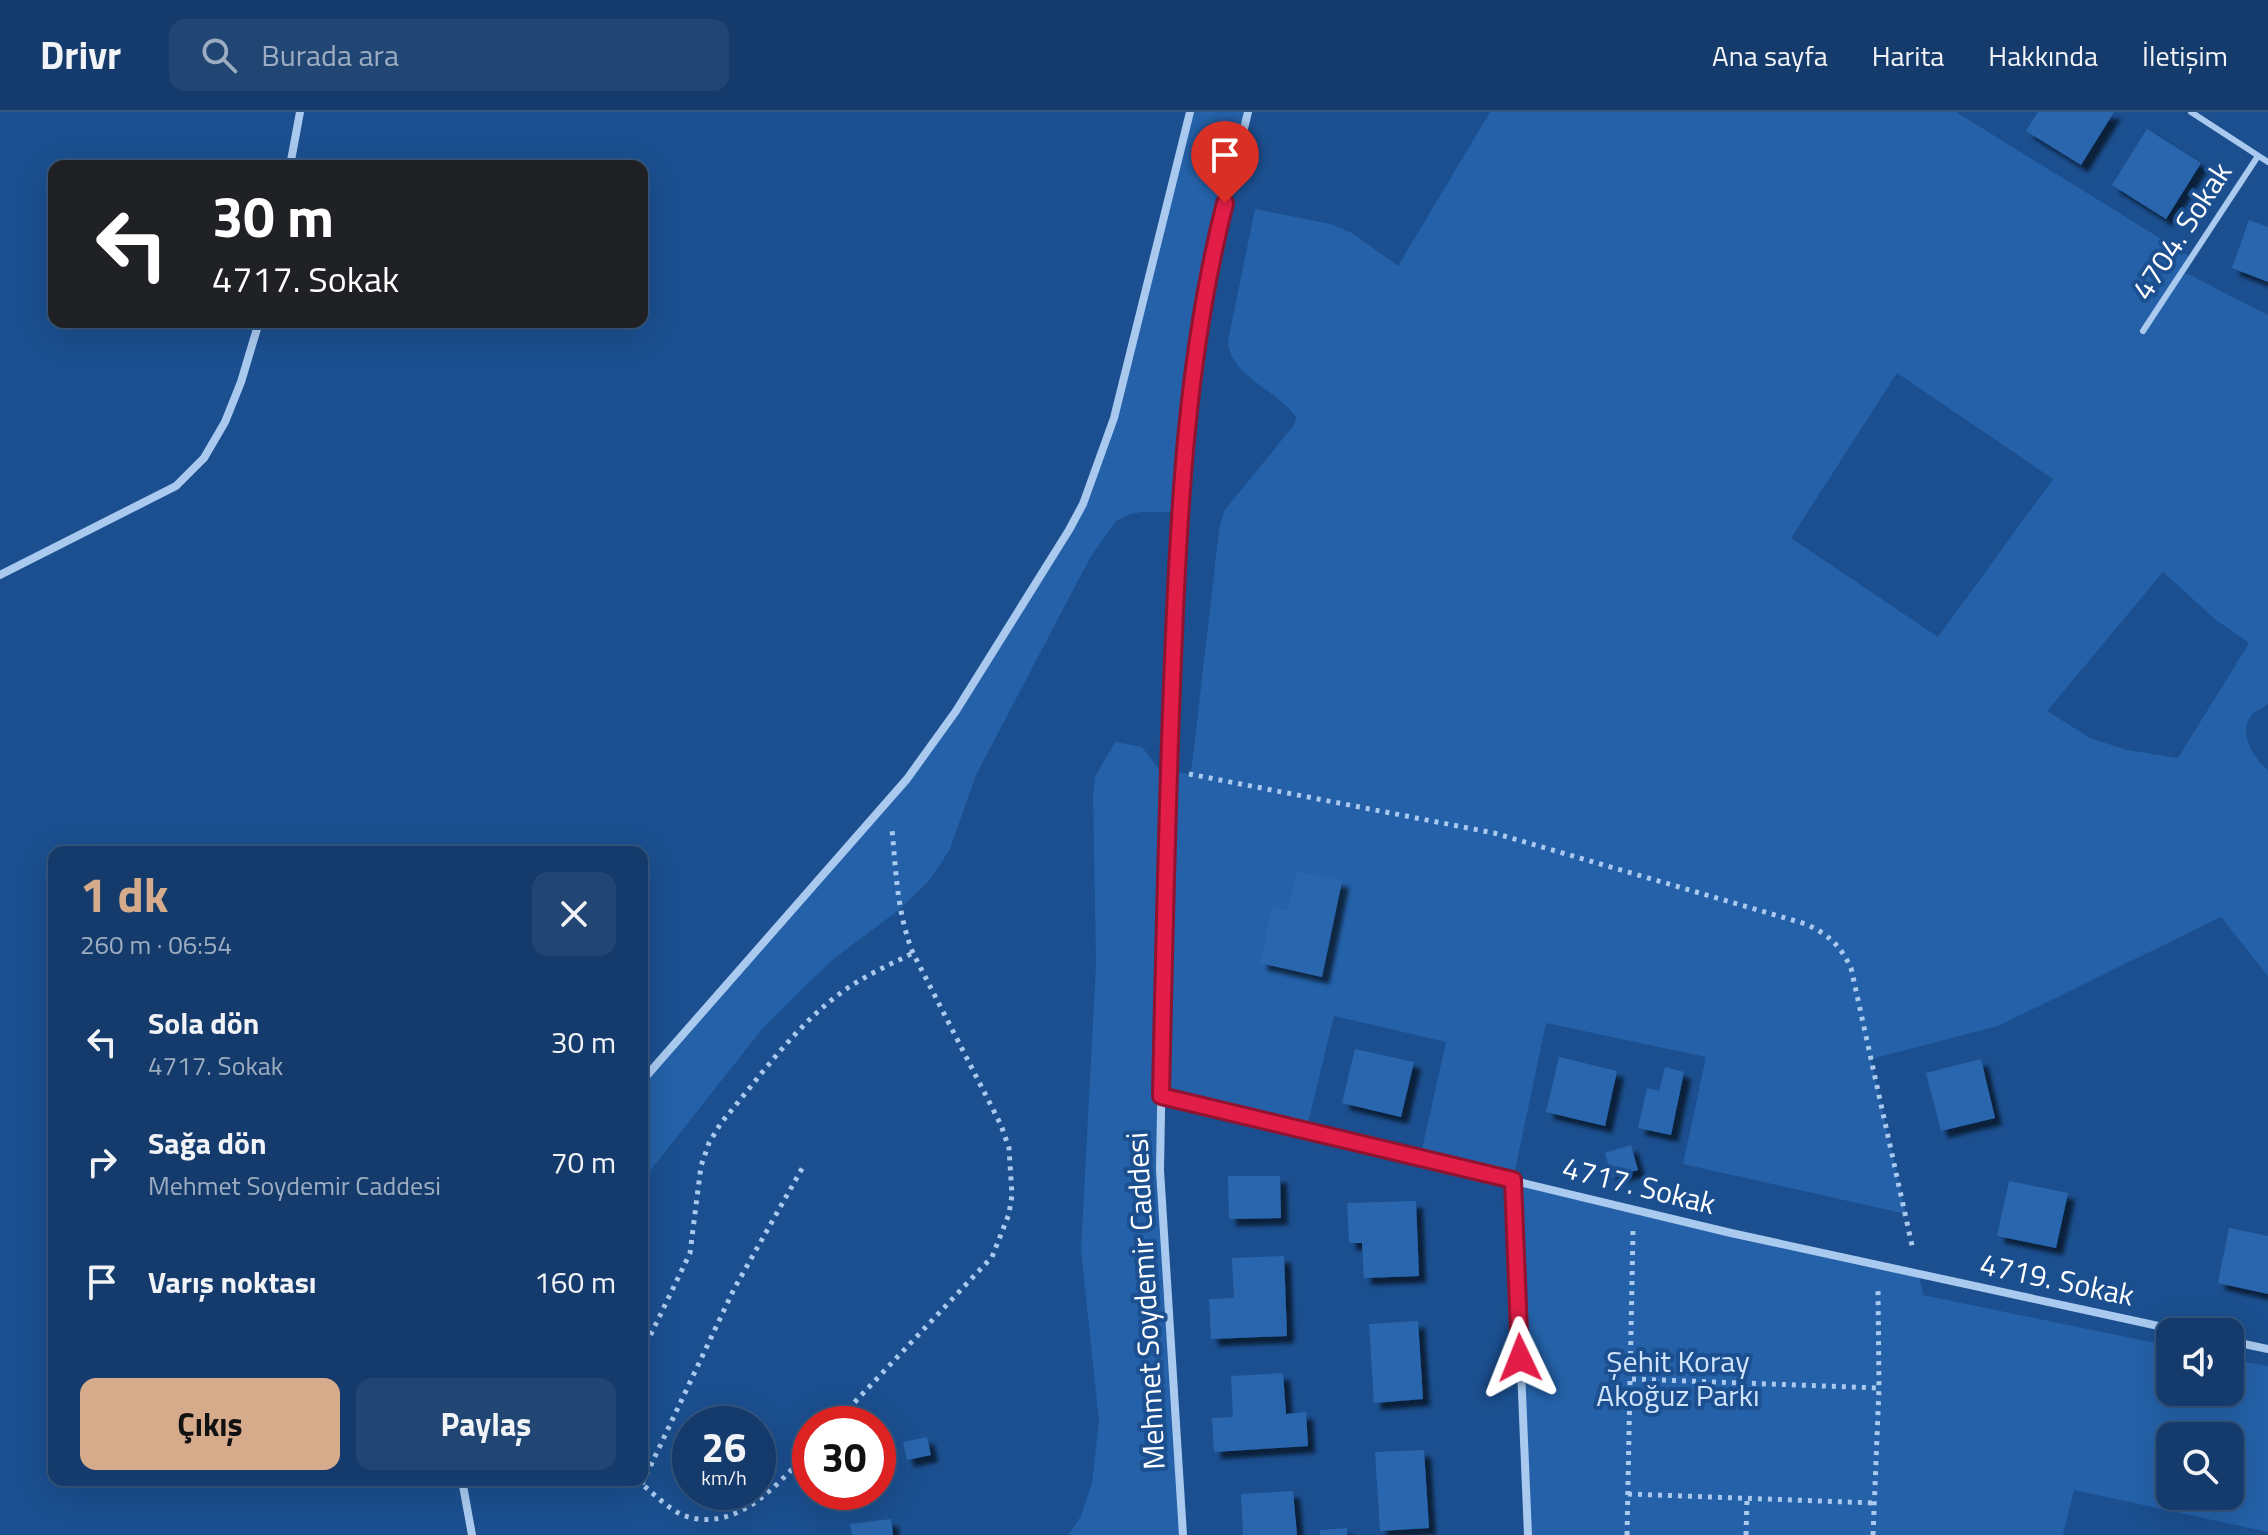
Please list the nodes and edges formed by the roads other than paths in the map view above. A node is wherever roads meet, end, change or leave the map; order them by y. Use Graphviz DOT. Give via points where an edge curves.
graph roads {
  1 [pos="300,112"];
  2 [pos="1190,112"];
  3 [pos="1248,112"];
  4 [pos="2191,112"];
  5 [pos="2258,156"];
  6 [pos="291,160"];
  7 [pos="2268,162"];
  8 [pos="257,328"];
  9 [pos="2143,331"];
  10 [pos="0,575"];
  11 [pos="648,1074"];
  12 [pos="1161,1096"];
  13 [pos="1513,1180"];
  14 [pos="1919,1275"];
  15 [pos="2156,1326"];
  16 [pos="2244,1344"];
  17 [pos="2268,1349"];
  18 [pos="463,1486"];
  19 [pos="472,1535"];
  20 [pos="1183,1535"];
  21 [pos="1528,1535"];
  1 -- 6 [label="street"];
  2 -- 11 [label="street" via="1114,418 1083,504 956,711 890,800"];
  3 -- 12 [label="street, Mehmet Soydemir Caddesi" via="1193,360 1168,772"];
  4 -- 5 [label="lane"];
  5 -- 7 [label="lane"];
  5 -- 9 [label="lane, 4704. Sokak"];
  8 -- 10 [label="street" via="225,422 204,458 176,486"];
  12 -- 13 [label="street, 4717. Sokak"];
  12 -- 20 [label="street, Mehmet Soydemir Caddesi" via="1163,1245"];
  13 -- 14 [label="street, 4717. Sokak"];
  13 -- 21 [label="street"];
  14 -- 15 [label="street, 4719. Sokak"];
  16 -- 17 [label="street"];
  18 -- 19 [label="street"];
}
